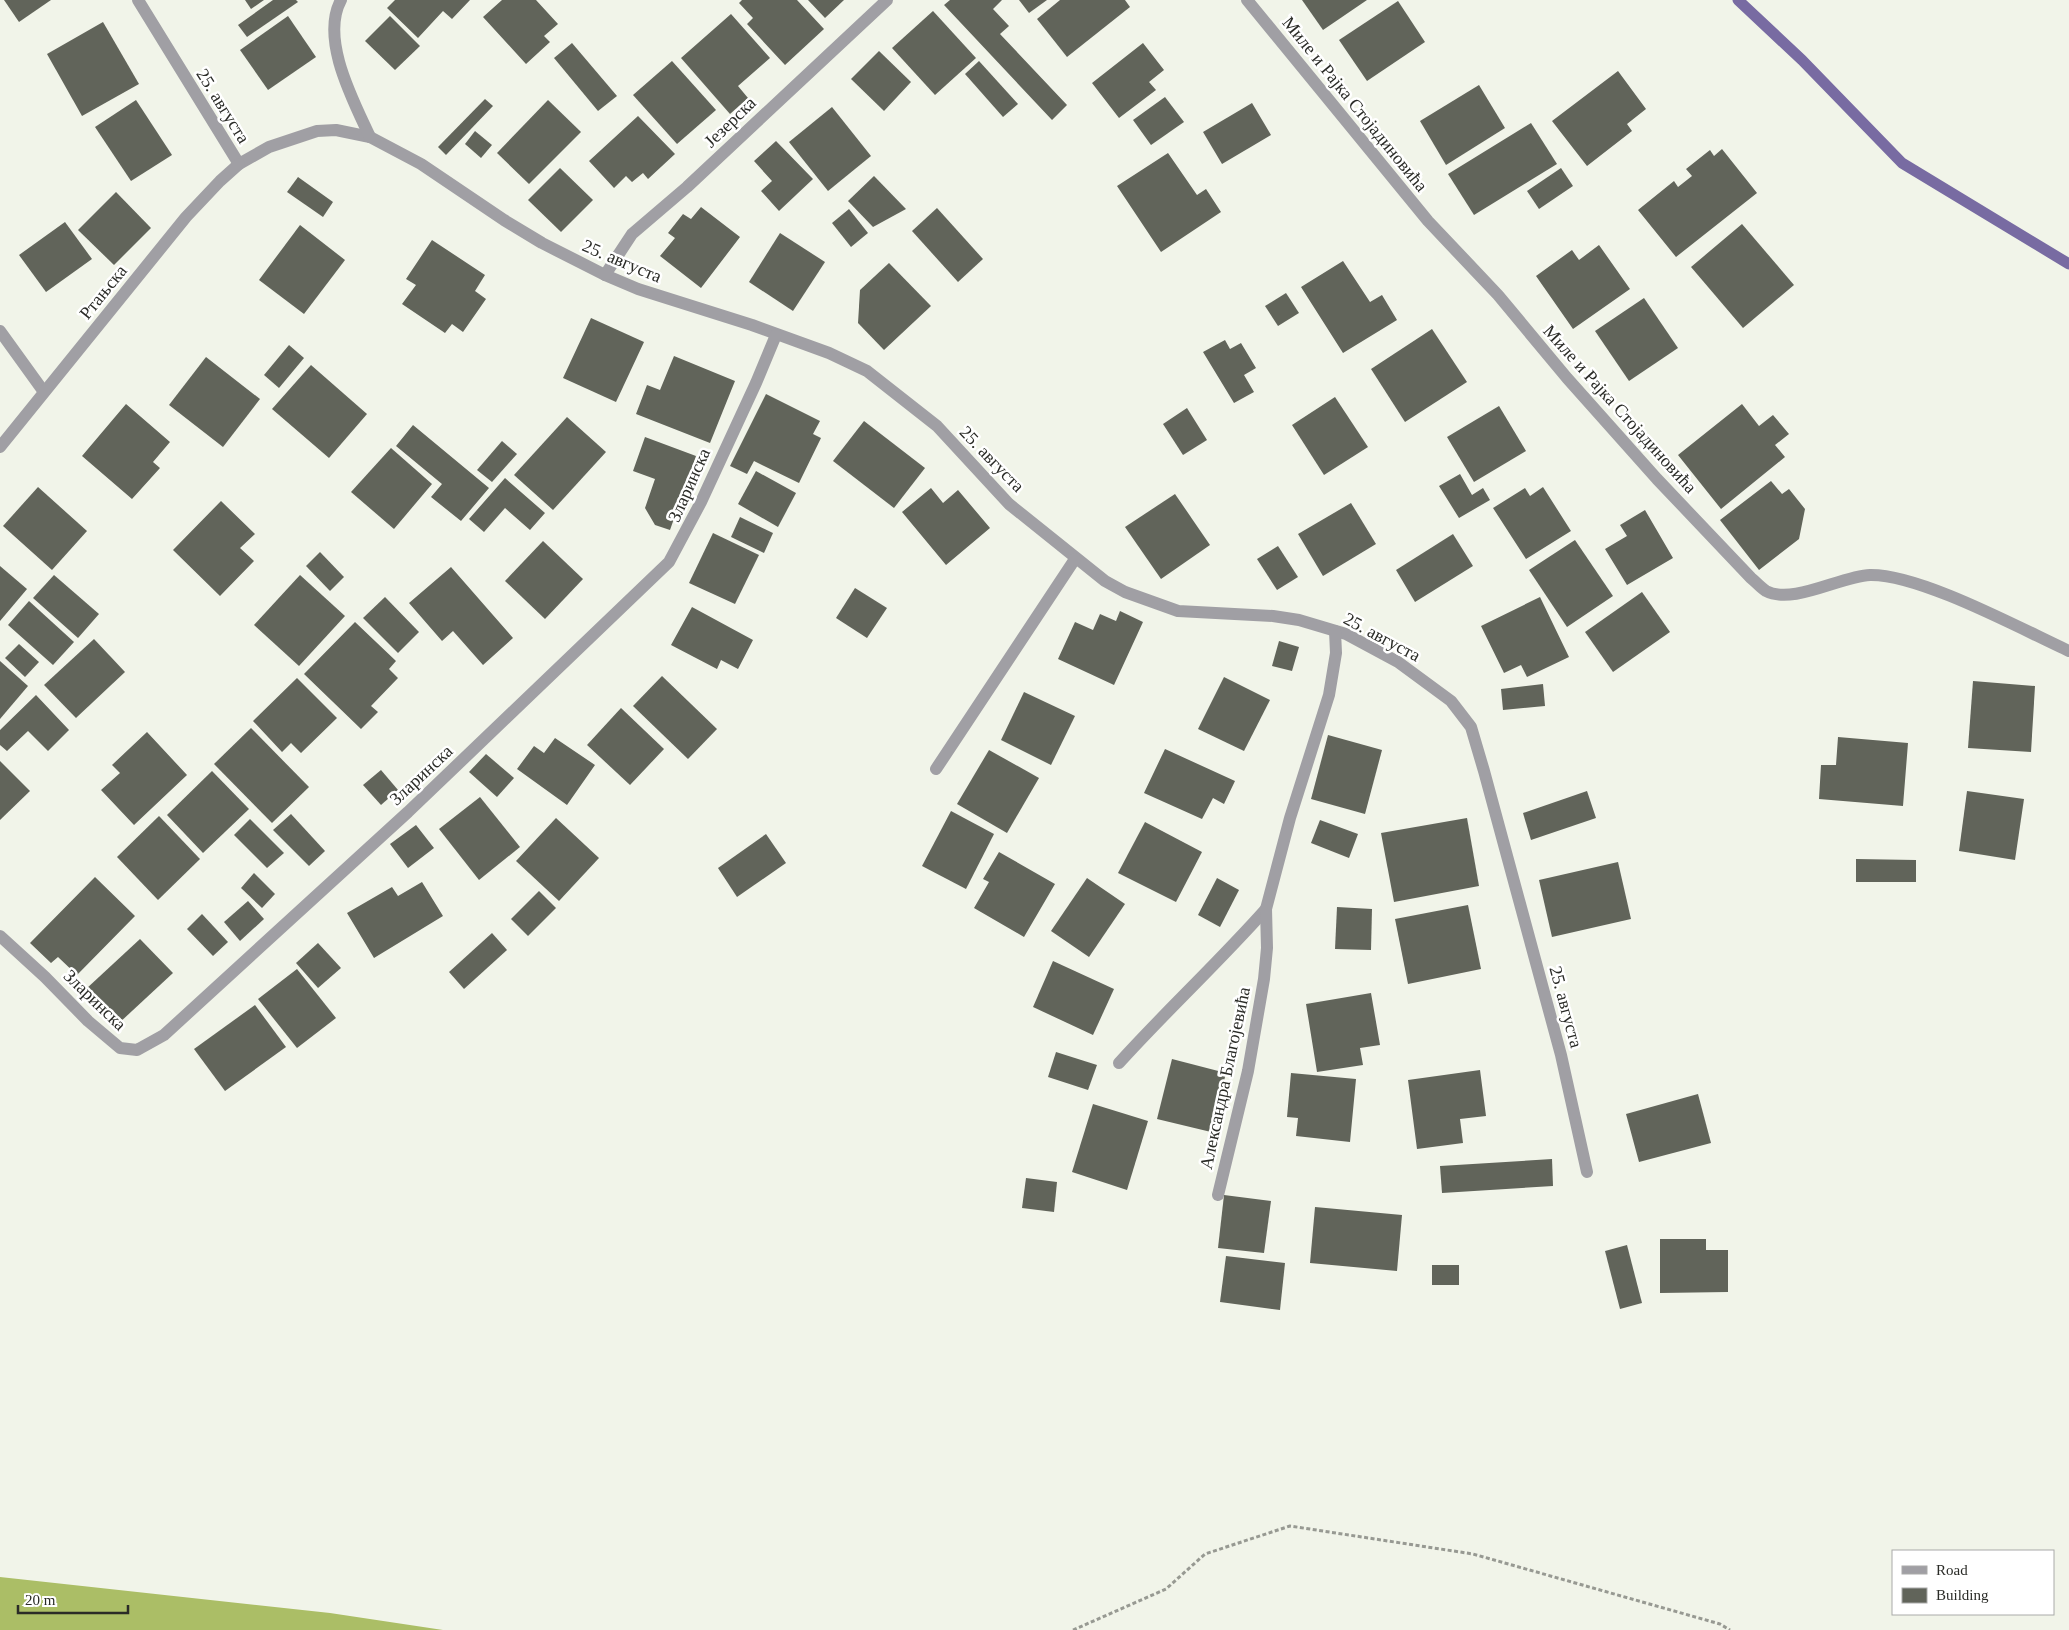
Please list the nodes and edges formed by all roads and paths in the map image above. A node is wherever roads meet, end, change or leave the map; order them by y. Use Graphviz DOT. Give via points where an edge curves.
graph roads {
  1 [pos="138,0"];
  2 [pos="341,0"];
  3 [pos="887,0"];
  4 [pos="1247,0"];
  5 [pos="370,137"];
  6 [pos="239,164"];
  7 [pos="604,275"];
  8 [pos="0,331"];
  9 [pos="776,335"];
  10 [pos="44,392"];
  11 [pos="0,447"];
  12 [pos="1075,559"];
  13 [pos="1335,630"];
  14 [pos="2069,651"];
  15 [pos="936,769"];
  16 [pos="1266,909"];
  17 [pos="0,936"];
  18 [pos="1119,1063"];
  19 [pos="1587,1172"];
  20 [pos="1218,1195"];
  21 [pos="1073,1630"];
  22 [pos="1730,1630"];
  1 -- 6 [label="street, 25. августа"];
  2 -- 5 [label="street" via="334,15 337,48 345,82"];
  3 -- 7 [label="street, Језерска" via="687,187 632,234"];
  4 -- 14 [label="street, Миле и Рајка Стојадиновића" via="1428,221 1498,295 1657,479 1766,591 1794,593 1868,575 1900,579 1943,594"];
  5 -- 6 [label="street, 25. августа" via="336,130 317,132 269,147"];
  5 -- 7 [label="street, 25. августа" via="421,164 542,243"];
  6 -- 10 [label="street, Ртањска" via="186,217"];
  7 -- 9 [label="street, 25. августа"];
  8 -- 10 [label="street"];
  9 -- 12 [label="street, 25. августа" via="829,353 867,371 936,426 1010,504"];
  9 -- 17 [label="street, Зларинска" via="701,502 669,562 401,818 164,1035 137,1050 120,1048"];
  10 -- 11 [label="street, Ртањска"];
  12 -- 13 [label="street, 25. августа" via="1125,592 1178,611 1273,616"];
  12 -- 15 [label="street"];
  13 -- 16 [label="street, Александра Благојевића" via="1336,653 1329,695 1290,818"];
  13 -- 19 [label="street, 25. августа" via="1381,652 1424,680 1451,700 1471,727 1558,1045"];
  16 -- 18 [label="street, Александра Благојевића"];
  16 -- 20 [label="street, Александра Благојевића" via="1267,948 1261,997 1248,1071"];
  21 -- 22 [label="path" via="1166,1589 1205,1554 1290,1526 1474,1554 1720,1624"];
}
